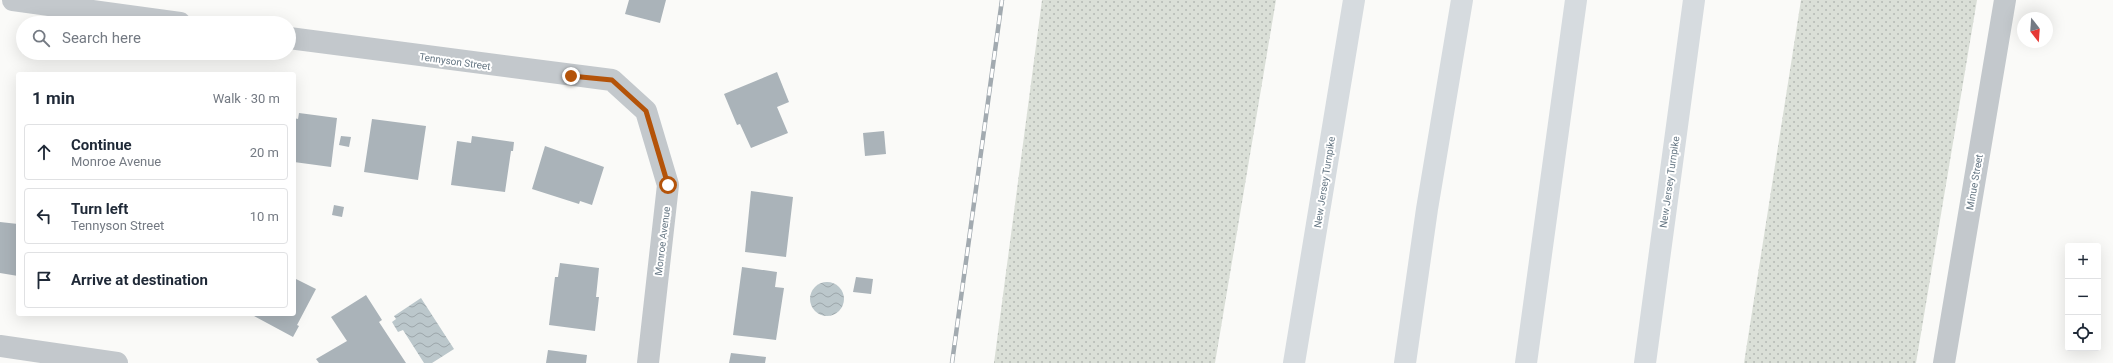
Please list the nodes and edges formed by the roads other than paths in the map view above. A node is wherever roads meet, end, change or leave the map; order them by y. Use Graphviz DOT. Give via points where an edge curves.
graph roads {
  1 [pos="13,0"];
  2 [pos="1354,0"];
  3 [pos="1462,0"];
  4 [pos="1576,0"];
  5 [pos="1694,0"];
  6 [pos="2005,0"];
  7 [pos="129,16"];
  8 [pos="296,39"];
  9 [pos="618,86"];
  10 [pos="0,346"];
  11 [pos="117,363"];
  12 [pos="648,363"];
  13 [pos="1294,363"];
  14 [pos="1405,363"];
  15 [pos="1526,363"];
  16 [pos="1645,363"];
  17 [pos="1944,363"];
  1 -- 7 [label="street"];
  2 -- 13 [label="highway, New Jersey Turnpike"];
  3 -- 14 [label="highway" via="1427,209"];
  4 -- 15 [label="highway"];
  5 -- 16 [label="highway, New Jersey Turnpike"];
  6 -- 17 [label="street, Minue Street"];
  8 -- 9 [label="street, Tennyson Street" via="612,80"];
  9 -- 12 [label="street, Monroe Avenue" via="646,111 668,185"];
  10 -- 11 [label="street"];
}
